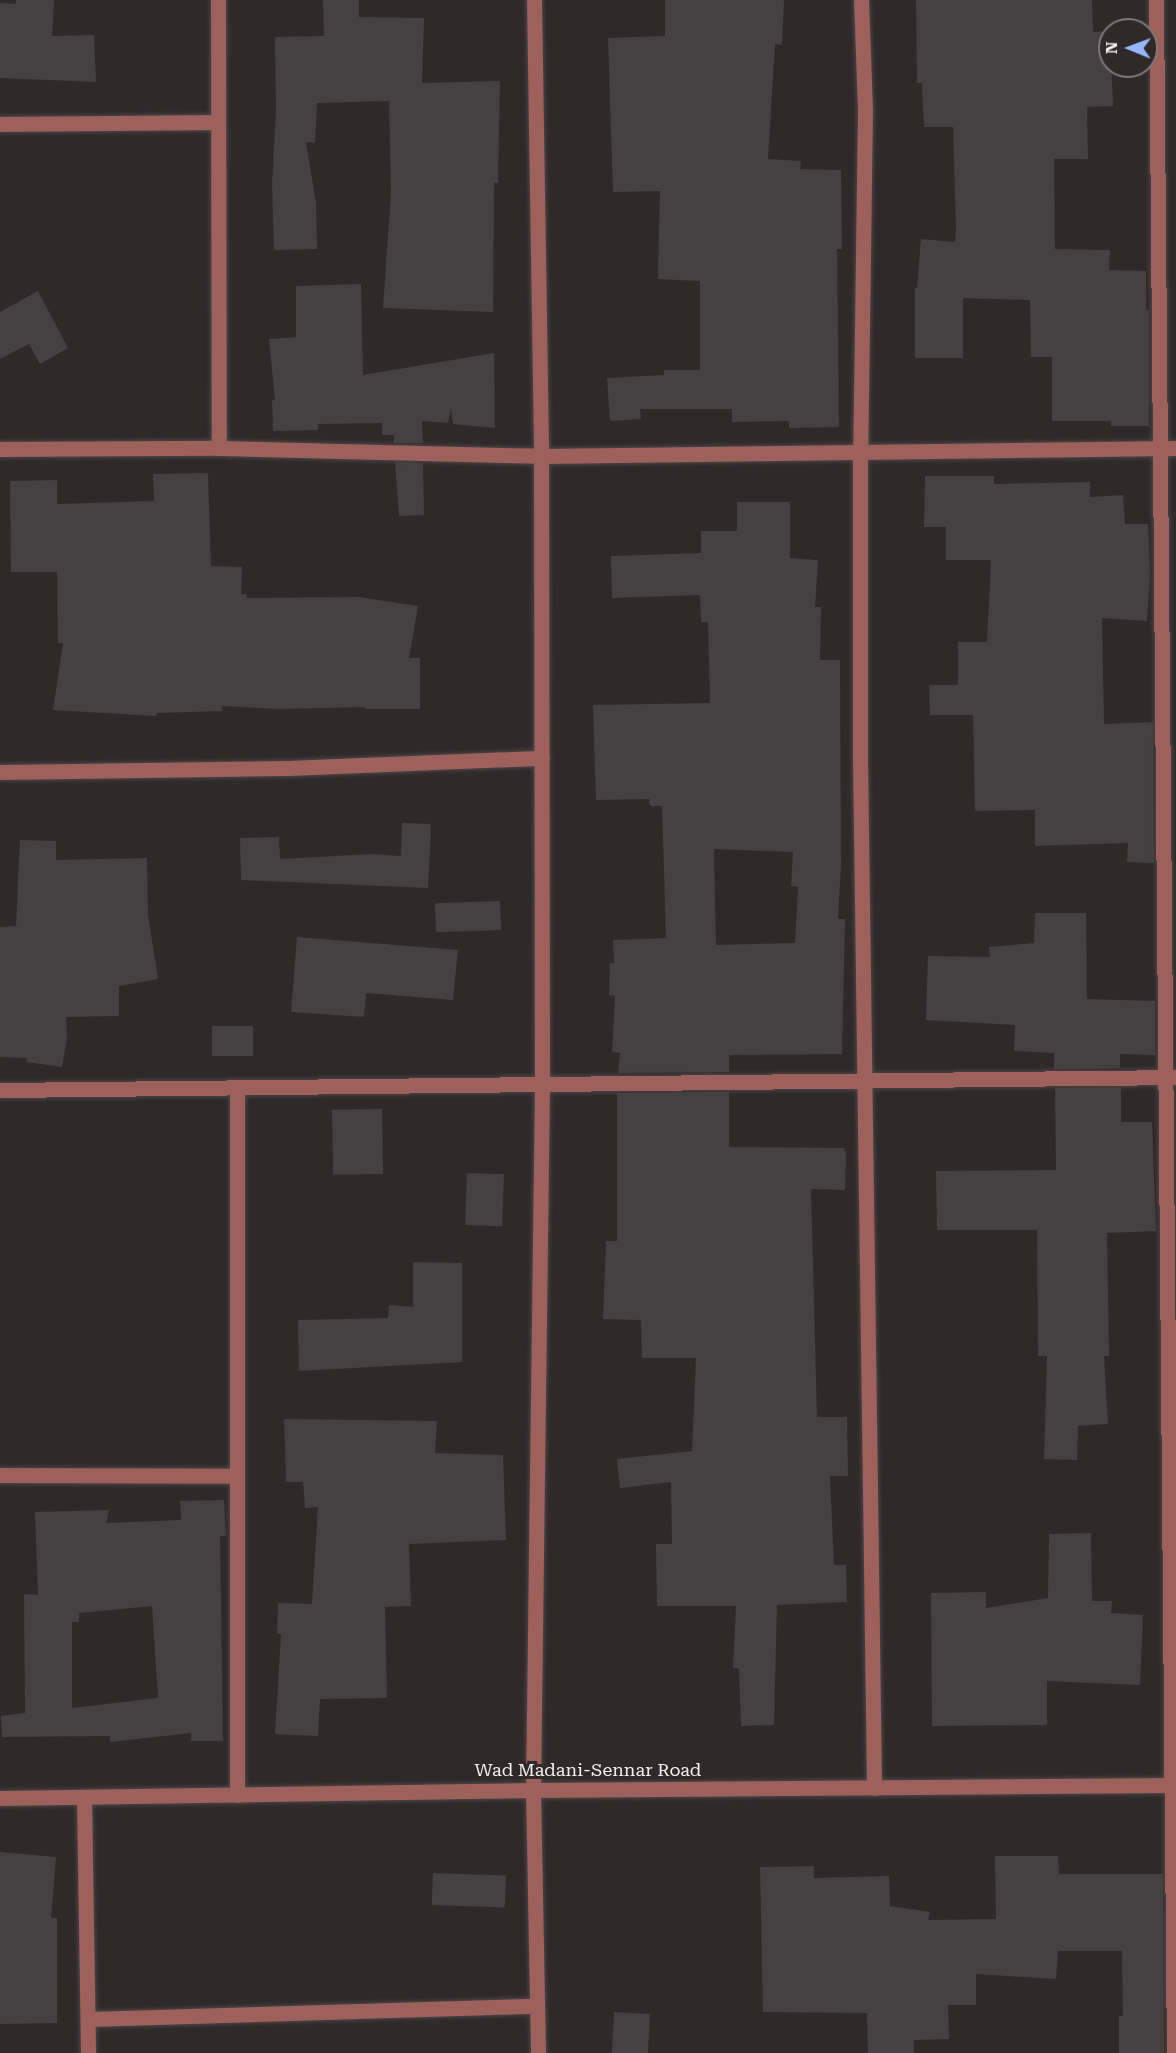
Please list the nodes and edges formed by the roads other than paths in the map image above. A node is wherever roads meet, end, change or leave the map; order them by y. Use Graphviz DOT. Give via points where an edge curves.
graph roads {
  1 [pos="218,0"];
  2 [pos="534,0"];
  3 [pos="861,0"];
  4 [pos="1156,0"];
  5 [pos="218,123"];
  6 [pos="0,124"];
  7 [pos="219,448"];
  8 [pos="1160,448"];
  9 [pos="1176,448"];
  10 [pos="0,449"];
  11 [pos="860,453"];
  12 [pos="542,456"];
  13 [pos="542,759"];
  14 [pos="0,772"];
  15 [pos="1170,1077"];
  16 [pos="865,1082"];
  17 [pos="542,1084"];
  18 [pos="237,1087"];
  19 [pos="0,1090"];
  20 [pos="0,1475"];
  21 [pos="236,1476"];
  22 [pos="1173,1785"];
  23 [pos="874,1788"];
  24 [pos="533,1790"];
  25 [pos="237,1795"];
  26 [pos="84,1797"];
  27 [pos="0,1798"];
  28 [pos="536,2006"];
  29 [pos="88,2019"];
  30 [pos="88,2053"];
  31 [pos="537,2053"];
  32 [pos="1174,2053"];
  1 -- 5 [label="street"];
  2 -- 12 [label="street"];
  3 -- 11 [label="street" via="865,111"];
  4 -- 8 [label="street"];
  5 -- 6 [label="street"];
  5 -- 7 [label="street"];
  7 -- 10 [label="street"];
  7 -- 12 [label="street"];
  8 -- 9 [label="street"];
  8 -- 11 [label="street"];
  8 -- 15 [label="street"];
  11 -- 12 [label="street"];
  11 -- 16 [label="street"];
  12 -- 13 [label="street"];
  13 -- 14 [label="street"];
  13 -- 17 [label="street"];
  15 -- 16 [label="street"];
  15 -- 22 [label="street"];
  16 -- 17 [label="street"];
  16 -- 23 [label="street"];
  17 -- 18 [label="street"];
  17 -- 24 [label="street"];
  18 -- 19 [label="street"];
  18 -- 21 [label="street"];
  20 -- 21 [label="street"];
  21 -- 25 [label="street"];
  22 -- 23 [label="street, Wad Madani-Sennar Road"];
  22 -- 32 [label="street"];
  23 -- 24 [label="street, Wad Madani-Sennar Road"];
  24 -- 25 [label="street, Wad Madani-Sennar Road"];
  24 -- 28 [label="street"];
  25 -- 26 [label="street, Wad Madani-Sennar Road"];
  26 -- 27 [label="street, Wad Madani-Sennar Road"];
  26 -- 29 [label="street"];
  28 -- 29 [label="street"];
  28 -- 31 [label="street"];
  29 -- 30 [label="street"];
}
